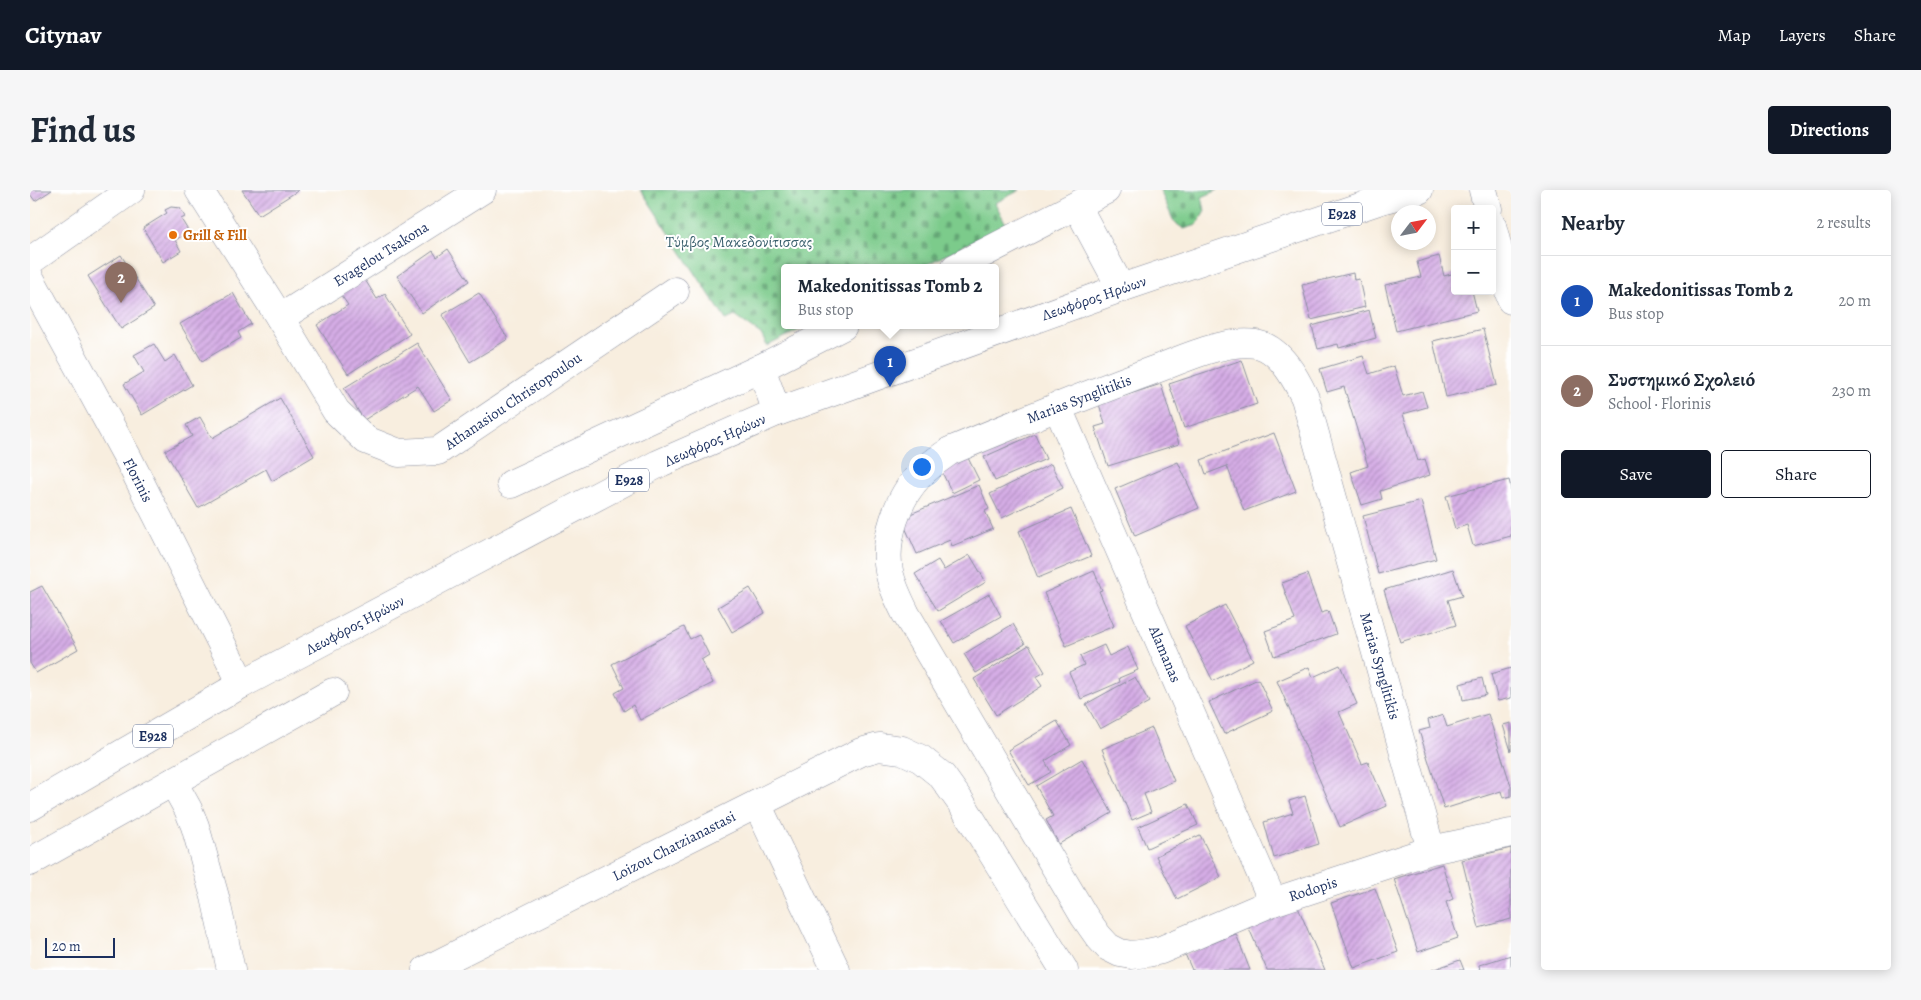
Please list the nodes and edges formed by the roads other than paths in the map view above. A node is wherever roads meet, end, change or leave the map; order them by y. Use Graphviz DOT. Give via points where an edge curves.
graph roads {
  1 [pos="131,190"];
  2 [pos="199,190"];
  3 [pos="482,190"];
  4 [pos="1106,190"];
  5 [pos="1419,190"];
  6 [pos="1484,190"];
  7 [pos="1487,205"];
  8 [pos="1077,206"];
  9 [pos="1496,241"];
  10 [pos="30,260"];
  11 [pos="963,264"];
  12 [pos="30,278"];
  13 [pos="1121,288"];
  14 [pos="675,291"];
  15 [pos="1511,300"];
  16 [pos="280,318"];
  17 [pos="837,329"];
  18 [pos="761,368"];
  19 [pos="1057,406"];
  20 [pos="777,412"];
  21 [pos="511,484"];
  22 [pos="242,684"];
  23 [pos="334,692"];
  24 [pos="173,782"];
  25 [pos="757,804"];
  26 [pos="30,807"];
  27 [pos="1511,833"];
  28 [pos="1431,850"];
  29 [pos="30,862"];
  30 [pos="1273,902"];
  31 [pos="1120,953"];
  32 [pos="231,970"];
  33 [pos="426,970"];
  34 [pos="836,970"];
  35 [pos="1064,970"];
  1 -- 10 [label="street"];
  2 -- 16 [label="street, Athanasiou Christopoulou"];
  3 -- 16 [label="street, Evagelou Tsakona"];
  4 -- 8 [label="street"];
  5 -- 13 [label="street, Λεωφόρος Ηρώων / E928"];
  6 -- 7 [label="street"];
  8 -- 11 [label="street"];
  8 -- 13 [label="street"];
  9 -- 15 [label="street"];
  12 -- 22 [label="street, Florinis" via="128,458"];
  13 -- 20 [label="street, Λεωφόρος Ηρώων / E928"];
  14 -- 16 [label="street, Athanasiou Christopoulou" via="438,450 399,453 366,440 336,411"];
  17 -- 18 [label="street"];
  18 -- 20 [label="street"];
  18 -- 21 [label="street"];
  19 -- 28 [label="street, Marias Synglitikis" via="1224,346 1258,344 1284,362 1305,398"];
  19 -- 30 [label="street, Alamanas"];
  19 -- 31 [label="street, Marias Synglitikis" via="950,451 919,476 898,511 888,539 889,570 906,614 1079,909 1108,947"];
  20 -- 22 [label="street, Λεωφόρος Ηρώων / E928" via="658,464"];
  22 -- 26 [label="street, Λεωφόρος Ηρώων / E928"];
  23 -- 24 [label="street"];
  24 -- 29 [label="street"];
  24 -- 32 [label="street" via="195,826"];
  25 -- 33 [label="street, Loizou Chatzianastasi"];
  25 -- 34 [label="street"];
  25 -- 35 [label="street, Loizou Chatzianastasi" via="861,752 879,747 902,750 921,759 942,776 962,804"];
  27 -- 28 [label="street, Rodopis"];
  28 -- 30 [label="street, Rodopis"];
  30 -- 31 [label="street, Rodopis" via="1161,950 1132,955"];
}
